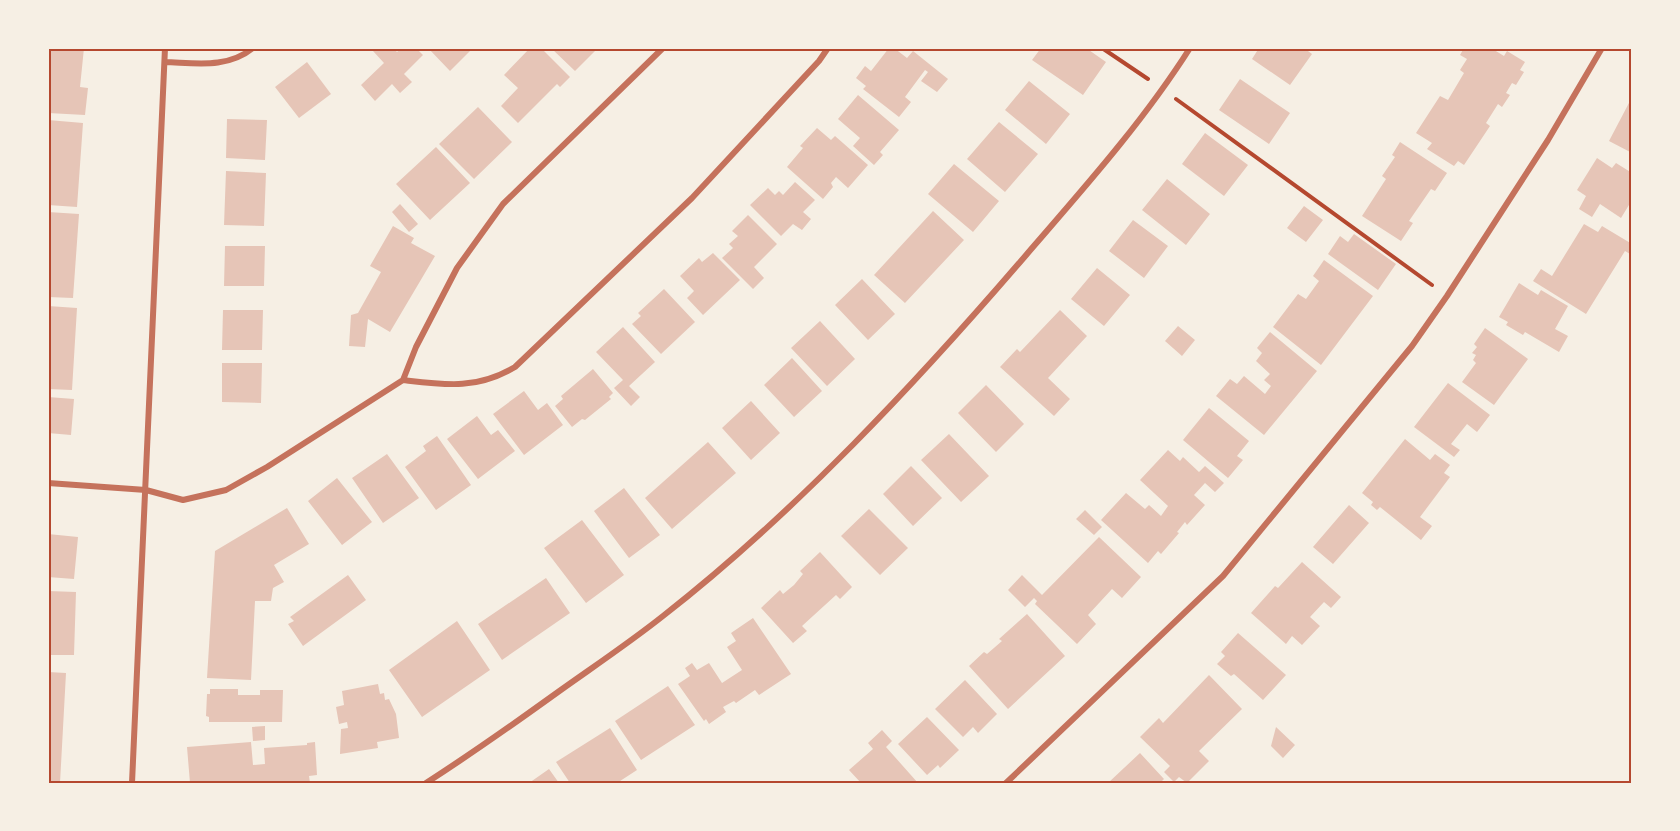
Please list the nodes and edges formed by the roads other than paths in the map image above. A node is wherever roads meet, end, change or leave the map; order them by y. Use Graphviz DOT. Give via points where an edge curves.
graph roads {
  1 [pos="165,48"];
  2 [pos="253,48"];
  3 [pos="663,48"];
  4 [pos="828,48"];
  5 [pos="1190,48"];
  6 [pos="1602,48"];
  7 [pos="165,62"];
  8 [pos="403,380"];
  9 [pos="48,483"];
  10 [pos="146,490"];
  11 [pos="132,783"];
  12 [pos="426,783"];
  13 [pos="1006,783"];
  1 -- 7 [label="street"];
  2 -- 7 [label="street" via="229,62"];
  3 -- 8 [label="street" via="503,204 457,268 416,346"];
  4 -- 8 [label="street" via="692,198 515,367 500,376 467,385"];
  5 -- 12 [label="street" via="1163,90 990,298 860,437 792,503 663,616"];
  6 -- 13 [label="street" via="1548,140 1412,346 1223,576"];
  7 -- 10 [label="street"];
  8 -- 10 [label="street" via="226,490 183,500"];
  9 -- 10 [label="street"];
  10 -- 11 [label="street"];
}
